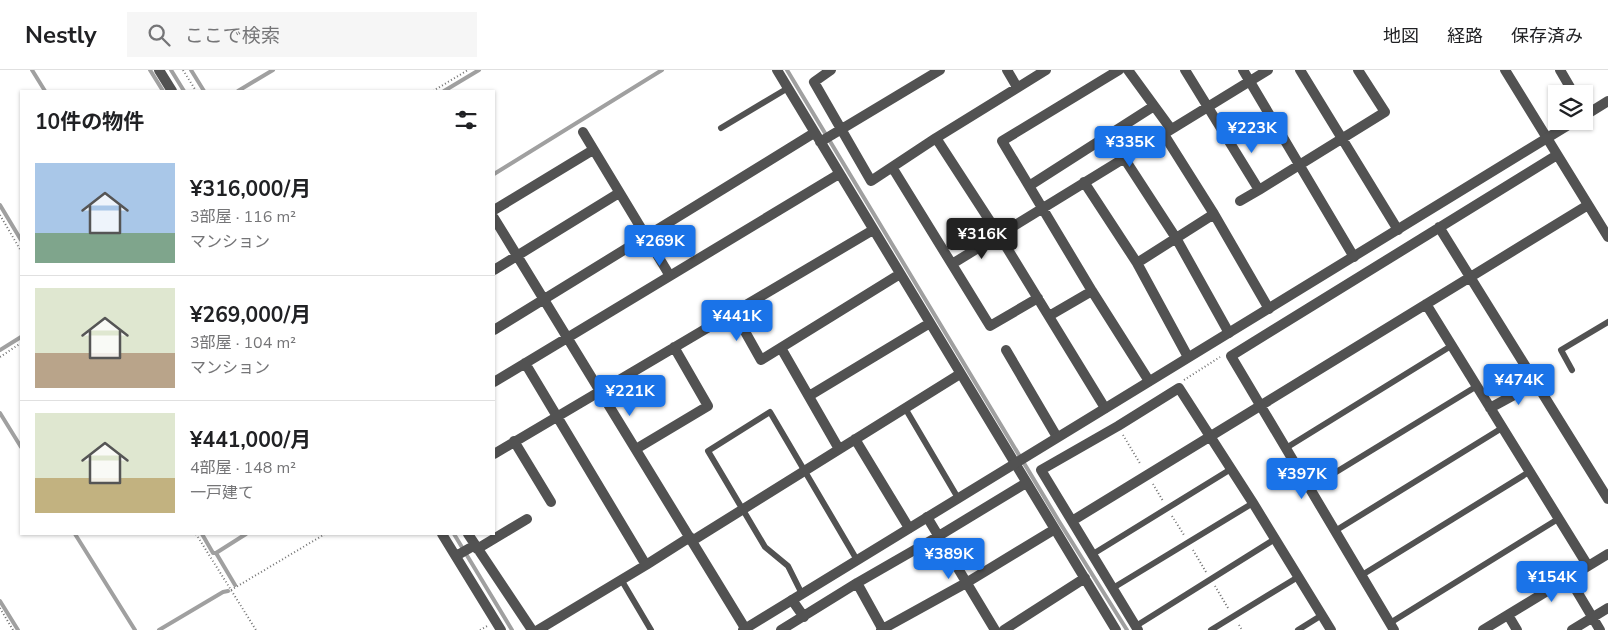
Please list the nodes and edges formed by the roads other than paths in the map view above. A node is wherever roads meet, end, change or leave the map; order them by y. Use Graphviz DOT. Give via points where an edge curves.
graph roads {
  1 [pos="159,70"];
  2 [pos="777,70"];
  3 [pos="832,70"];
  4 [pos="940,70"];
  5 [pos="1007,70"];
  6 [pos="1046,70"];
  7 [pos="1119,70"];
  8 [pos="1128,70"];
  9 [pos="1185,70"];
  10 [pos="1244,70"];
  11 [pos="1268,70"];
  12 [pos="1300,70"];
  13 [pos="1358,70"];
  14 [pos="1505,70"];
  15 [pos="1560,70"];
  16 [pos="1250,81"];
  17 [pos="1569,85"];
  18 [pos="1018,87"];
  19 [pos="788,88"];
  20 [pos="171,90"];
  21 [pos="1608,101"];
  22 [pos="1154,106"];
  23 [pos="1209,106"];
  24 [pos="1593,109"];
  25 [pos="721,128"];
  26 [pos="841,130"];
  27 [pos="1562,130"];
  28 [pos="1167,131"];
  29 [pos="583,132"];
  30 [pos="814,133"];
  31 [pos="936,138"];
  32 [pos="1342,138"];
  33 [pos="1548,139"];
  34 [pos="820,142"];
  35 [pos="593,150"];
  36 [pos="1558,155"];
  37 [pos="1124,158"];
  38 [pos="1300,165"];
  39 [pos="892,167"];
  40 [pos="839,174"];
  41 [pos="1084,182"];
  42 [pos="1029,186"];
  43 [pos="1259,190"];
  44 [pos="619,193"];
  45 [pos="1240,202"];
  46 [pos="1588,205"];
  47 [pos="1042,208"];
  48 [pos="495,209"];
  49 [pos="1214,214"];
  50 [pos="495,220"];
  51 [pos="1439,227"];
  52 [pos="873,230"];
  53 [pos="1398,230"];
  54 [pos="1000,235"];
  55 [pos="646,236"];
  56 [pos="1176,238"];
  57 [pos="1608,238"];
  58 [pos="517,256"];
  59 [pos="1354,257"];
  60 [pos="1136,263"];
  61 [pos="952,264"];
  62 [pos="495,269"];
  63 [pos="900,274"];
  64 [pos="670,276"];
  65 [pos="1470,277"];
  66 [pos="1092,291"];
  67 [pos="1038,298"];
  68 [pos="543,299"];
  69 [pos="1426,304"];
  70 [pos="1269,309"];
  71 [pos="734,312"];
  72 [pos="1049,316"];
  73 [pos="1608,322"];
  74 [pos="930,323"];
  75 [pos="495,329"];
  76 [pos="1229,333"];
  77 [pos="567,338"];
  78 [pos="1452,346"];
  79 [pos="674,347"];
  80 [pos="781,348"];
  81 [pos="1006,350"];
  82 [pos="1188,357"];
  83 [pos="525,363"];
  84 [pos="1572,370"];
  85 [pos="960,374"];
  86 [pos="495,381"];
  87 [pos="1149,381"];
  88 [pos="1536,383"];
  89 [pos="1477,386"];
  90 [pos="600,391"];
  91 [pos="809,396"];
  92 [pos="1260,405"];
  93 [pos="905,408"];
  94 [pos="1105,408"];
  95 [pos="1490,408"];
  96 [pos="557,416"];
  97 [pos="1502,428"];
  98 [pos="1211,436"];
  99 [pos="1057,438"];
  100 [pos="855,439"];
  101 [pos="514,441"];
  102 [pos="1286,448"];
  103 [pos="636,449"];
  104 [pos="839,449"];
  105 [pos="495,453"];
  106 [pos="1014,464"];
  107 [pos="1231,469"];
  108 [pos="805,471"];
  109 [pos="1529,472"];
  110 [pos="1026,483"];
  111 [pos="1310,488"];
  112 [pos="958,498"];
  113 [pos="1608,499"];
  114 [pos="551,502"];
  115 [pos="1253,503"];
  116 [pos="742,510"];
  117 [pos="926,518"];
  118 [pos="528,519"];
  119 [pos="1558,519"];
  120 [pos="1072,521"];
  121 [pos="909,528"];
  122 [pos="1055,529"];
  123 [pos="1335,531"];
  124 [pos="443,535"];
  125 [pos="469,535"];
  126 [pos="937,537"];
  127 [pos="691,539"];
  128 [pos="1275,539"];
  129 [pos="475,547"];
  130 [pos="1092,554"];
  131 [pos="1608,554"];
  132 [pos="457,555"];
  133 [pos="857,560"];
  134 [pos="646,566"];
  135 [pos="1588,566"];
  136 [pos="1362,575"];
  137 [pos="1298,577"];
  138 [pos="1085,578"];
  139 [pos="1569,578"];
  140 [pos="622,581"];
  141 [pos="857,583"];
  142 [pos="966,583"];
  143 [pos="1113,588"];
  144 [pos="802,594"];
  145 [pos="792,600"];
  146 [pos="1608,608"];
  147 [pos="1322,615"];
  148 [pos="1508,615"];
  149 [pos="804,617"];
  150 [pos="1593,617"];
  151 [pos="1392,627"];
  152 [pos="1137,628"];
  153 [pos="744,629"];
  154 [pos="501,630"];
  155 [pos="532,630"];
  156 [pos="538,630"];
  157 [pos="651,630"];
  158 [pos="782,630"];
  159 [pos="882,630"];
  160 [pos="995,630"];
  161 [pos="1004,630"];
  162 [pos="1116,630"];
  163 [pos="1211,630"];
  164 [pos="1298,630"];
  165 [pos="1331,630"];
  166 [pos="1483,630"];
  167 [pos="1517,630"];
  168 [pos="1572,630"];
  169 [pos="1600,630"];
  1 -- 20 [label="street"];
  2 -- 19 [label="street"];
  3 -- 26 [label="street" via="814,82"];
  4 -- 26 [label="street"];
  5 -- 18 [label="street"];
  6 -- 18 [label="street"];
  7 -- 42 [label="street" via="1002,141"];
  8 -- 22 [label="street"];
  9 -- 23 [label="street"];
  10 -- 16 [label="street"];
  11 -- 16 [label="street"];
  12 -- 32 [label="street"];
  13 -- 32 [label="street" via="1385,112"];
  14 -- 33 [label="street"];
  15 -- 17 [label="street"];
  16 -- 23 [label="street"];
  16 -- 38 [label="street"];
  18 -- 31 [label="street"];
  19 -- 25 [label="lane"];
  19 -- 30 [label="street"];
  21 -- 24 [label="street"];
  22 -- 28 [label="street"];
  22 -- 42 [label="street"];
  23 -- 28 [label="street"];
  23 -- 43 [label="street"];
  26 -- 34 [label="street"];
  26 -- 39 [label="street" via="871,181"];
  27 -- 33 [label="street"];
  28 -- 37 [label="street"];
  28 -- 49 [label="street"];
  29 -- 35 [label="street"];
  30 -- 34 [label="street"];
  30 -- 55 [label="street"];
  31 -- 39 [label="street"];
  31 -- 54 [label="street"];
  32 -- 38 [label="street"];
  32 -- 53 [label="street"];
  33 -- 36 [label="street"];
  33 -- 53 [label="street"];
  34 -- 40 [label="street"];
  35 -- 44 [label="street"];
  35 -- 48 [label="street"];
  36 -- 46 [label="street"];
  36 -- 51 [label="street"];
  37 -- 41 [label="street"];
  37 -- 56 [label="street"];
  38 -- 43 [label="street"];
  38 -- 59 [label="street"];
  39 -- 61 [label="street"];
  40 -- 52 [label="street"];
  40 -- 64 [label="street"];
  41 -- 47 [label="street"];
  41 -- 60 [label="street"];
  42 -- 47 [label="street"];
  43 -- 45 [label="street"];
  44 -- 55 [label="street"];
  44 -- 58 [label="street"];
  46 -- 57 [label="street"];
  46 -- 65 [label="street"];
  47 -- 54 [label="street"];
  47 -- 66 [label="street"];
  49 -- 56 [label="street"];
  49 -- 70 [label="street"];
  50 -- 58 [label="street"];
  51 -- 65 [label="street"];
  51 -- 92 [label="street" via="1231,356"];
  52 -- 63 [label="street"];
  52 -- 71 [label="street"];
  53 -- 59 [label="street"];
  54 -- 61 [label="street"];
  54 -- 67 [label="street"];
  55 -- 64 [label="street"];
  55 -- 68 [label="street"];
  56 -- 60 [label="street"];
  56 -- 76 [label="street"];
  58 -- 62 [label="street"];
  58 -- 68 [label="street"];
  59 -- 70 [label="street"];
  60 -- 82 [label="street"];
  61 -- 67 [label="street" via="990,326"];
  63 -- 74 [label="street"];
  63 -- 80 [label="street"];
  64 -- 77 [label="street"];
  65 -- 69 [label="street"];
  65 -- 88 [label="street"];
  66 -- 72 [label="street"];
  66 -- 87 [label="street"];
  67 -- 72 [label="street"];
  68 -- 75 [label="street"];
  68 -- 77 [label="street"];
  69 -- 78 [label="street"];
  69 -- 92 [label="street"];
  70 -- 76 [label="street"];
  71 -- 79 [label="street"];
  71 -- 80 [label="street" via="761,360"];
  72 -- 94 [label="street"];
  73 -- 84 [label="lane" via="1561,350"];
  74 -- 85 [label="street"];
  74 -- 91 [label="street"];
  76 -- 82 [label="street"];
  77 -- 83 [label="street"];
  77 -- 90 [label="street"];
  78 -- 89 [label="street"];
  78 -- 102 [label="lane"];
  79 -- 90 [label="street"];
  79 -- 103 [label="street" via="708,406"];
  80 -- 91 [label="street"];
  81 -- 99 [label="street"];
  82 -- 87 [label="street"];
  83 -- 86 [label="street"];
  83 -- 96 [label="street"];
  85 -- 93 [label="street"];
  85 -- 106 [label="street"];
  87 -- 94 [label="street"];
  88 -- 95 [label="street"];
  88 -- 113 [label="street"];
  89 -- 95 [label="street"];
  89 -- 111 [label="lane"];
  90 -- 96 [label="street"];
  90 -- 103 [label="street"];
  91 -- 104 [label="street"];
  92 -- 98 [label="street"];
  92 -- 102 [label="street"];
  93 -- 100 [label="street"];
  93 -- 112 [label="lane"];
  94 -- 99 [label="street"];
  95 -- 97 [label="street"];
  96 -- 101 [label="street"];
  96 -- 134 [label="street"];
  97 -- 109 [label="street"];
  97 -- 123 [label="lane"];
  98 -- 107 [label="street"];
  98 -- 120 [label="street"];
  98 -- 120 [label="street" via="1179,388 1041,470"];
  99 -- 106 [label="street"];
  100 -- 104 [label="street"];
  100 -- 121 [label="street"];
  101 -- 105 [label="street"];
  101 -- 114 [label="street"];
  102 -- 111 [label="street"];
  103 -- 127 [label="street"];
  104 -- 108 [label="street"];
  106 -- 110 [label="street"];
  106 -- 112 [label="street"];
  107 -- 115 [label="street"];
  107 -- 130 [label="lane"];
  108 -- 116 [label="street"];
  108 -- 116 [label="lane" via="770,412 708,451"];
  108 -- 133 [label="lane"];
  109 -- 119 [label="street"];
  109 -- 136 [label="lane"];
  110 -- 122 [label="street"];
  110 -- 126 [label="street"];
  111 -- 123 [label="street"];
  112 -- 117 [label="street"];
  115 -- 128 [label="street"];
  115 -- 143 [label="lane"];
  116 -- 127 [label="street"];
  116 -- 144 [label="lane" via="765,547 788,566"];
  117 -- 121 [label="street"];
  117 -- 126 [label="street"];
  118 -- 129 [label="street"];
  119 -- 135 [label="street"];
  119 -- 151 [label="lane"];
  120 -- 130 [label="street"];
  121 -- 133 [label="street"];
  122 -- 138 [label="street"];
  122 -- 142 [label="street"];
  123 -- 136 [label="street"];
  124 -- 132 [label="street"];
  125 -- 129 [label="street"];
  126 -- 141 [label="street"];
  126 -- 142 [label="street"];
  127 -- 134 [label="street"];
  127 -- 153 [label="street"];
  128 -- 137 [label="street"];
  128 -- 152 [label="lane"];
  129 -- 132 [label="street"];
  129 -- 155 [label="street"];
  130 -- 143 [label="street"];
  131 -- 135 [label="street"];
  132 -- 154 [label="street"];
  133 -- 144 [label="street"];
  134 -- 140 [label="street"];
  135 -- 139 [label="street"];
  136 -- 151 [label="street"];
  137 -- 147 [label="street"];
  137 -- 163 [label="lane"];
  138 -- 161 [label="street"];
  138 -- 162 [label="street"];
  139 -- 148 [label="street"];
  139 -- 150 [label="street"];
  140 -- 156 [label="street"];
  140 -- 157 [label="lane"];
  141 -- 149 [label="street"];
  141 -- 159 [label="street"];
  142 -- 159 [label="street"];
  142 -- 160 [label="street"];
  143 -- 152 [label="street"];
  144 -- 145 [label="street"];
  145 -- 149 [label="street"];
  145 -- 153 [label="street"];
  146 -- 150 [label="street"];
  147 -- 164 [label="lane"];
  147 -- 165 [label="street"];
  148 -- 166 [label="street"];
  148 -- 167 [label="street"];
  149 -- 158 [label="street"];
  150 -- 168 [label="street"];
  150 -- 169 [label="street"];
}
